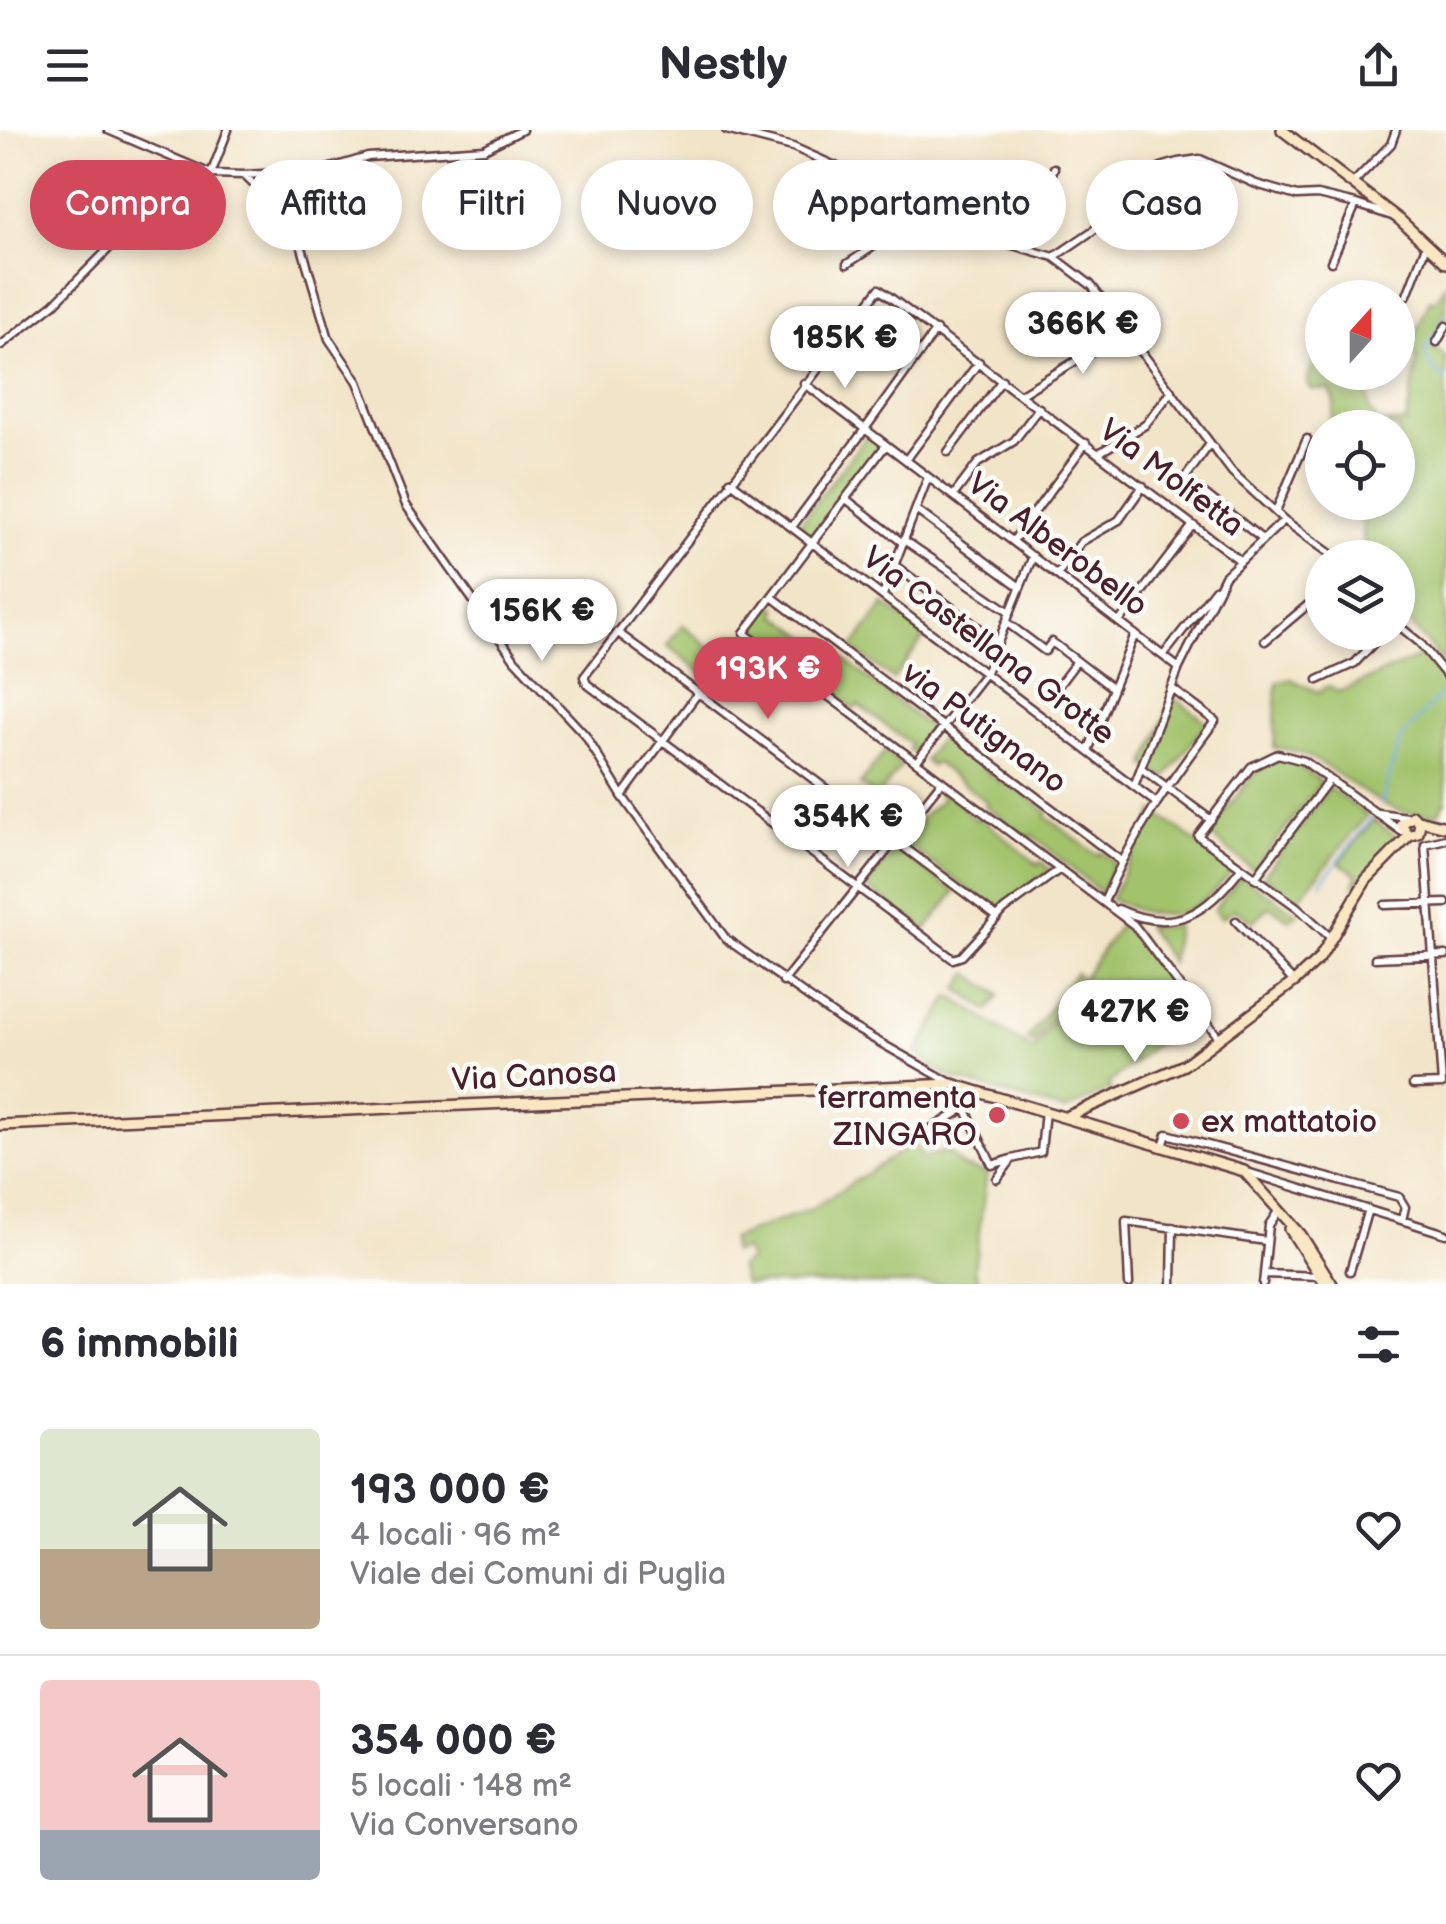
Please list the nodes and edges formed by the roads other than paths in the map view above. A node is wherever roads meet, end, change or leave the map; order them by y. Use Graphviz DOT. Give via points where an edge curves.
graph roads {
  1 [pos="108,130"];
  2 [pos="228,130"];
  3 [pos="522,130"];
  4 [pos="726,130"];
  5 [pos="1282,130"];
  6 [pos="1396,130"];
  7 [pos="758,134"];
  8 [pos="178,160"];
  9 [pos="216,160"];
  10 [pos="821,160"];
  11 [pos="226,174"];
  12 [pos="244,175"];
  13 [pos="1354,182"];
  14 [pos="1356,204"];
  15 [pos="1400,220"];
  16 [pos="1426,246"];
  17 [pos="107,250"];
  18 [pos="869,250"];
  19 [pos="1031,250"];
  20 [pos="1054,257"];
  21 [pos="1331,262"];
  22 [pos="1446,263"];
  23 [pos="847,264"];
  24 [pos="1413,280"];
  25 [pos="1446,326"];
  26 [pos="936,330"];
  27 [pos="1126,330"];
  28 [pos="1437,342"];
  29 [pos="0,346"];
  30 [pos="979,362"];
  31 [pos="1002,380"];
  32 [pos="804,383"];
  33 [pos="1172,391"];
  34 [pos="1021,394"];
  35 [pos="1039,408"];
  36 [pos="865,429"];
  37 [pos="1086,443"];
  38 [pos="1210,444"];
  39 [pos="1305,444"];
  40 [pos="886,445"];
  41 [pos="948,452"];
  42 [pos="1099,452"];
  43 [pos="906,460"];
  44 [pos="928,477"];
  45 [pos="730,481"];
  46 [pos="1142,486"];
  47 [pos="953,496"];
  48 [pos="846,499"];
  49 [pos="916,510"];
  50 [pos="1276,512"];
  51 [pos="1284,520"];
  52 [pos="1193,524"];
  53 [pos="792,528"];
  54 [pos="1262,538"];
  55 [pos="1311,540"];
  56 [pos="1013,541"];
  57 [pos="904,542"];
  58 [pos="813,543"];
  59 [pos="1033,556"];
  60 [pos="1238,559"];
  61 [pos="894,565"];
  62 [pos="1057,574"];
  63 [pos="1225,576"];
  64 [pos="1020,587"];
  65 [pos="883,595"];
  66 [pos="772,597"];
  67 [pos="1305,608"];
  68 [pos="1010,612"];
  69 [pos="1006,622"];
  70 [pos="1120,622"];
  71 [pos="617,632"];
  72 [pos="1135,634"];
  73 [pos="1415,640"];
  74 [pos="1266,641"];
  75 [pos="998,642"];
  76 [pos="1367,650"];
  77 [pos="1163,656"];
  78 [pos="1077,661"];
  79 [pos="1179,668"];
  80 [pos="986,672"];
  81 [pos="1446,675"];
  82 [pos="1318,680"];
  83 [pos="1111,687"];
  84 [pos="1171,688"];
  85 [pos="698,693"];
  86 [pos="1098,722"];
  87 [pos="943,726"];
  88 [pos="664,742"];
  89 [pos="1088,751"];
  90 [pos="916,762"];
  91 [pos="1141,768"];
  92 [pos="1329,780"];
  93 [pos="942,781"];
  94 [pos="822,786"];
  95 [pos="1134,786"];
  96 [pos="1166,786"];
  97 [pos="622,796"];
  98 [pos="1155,802"];
  99 [pos="1373,811"];
  100 [pos="1407,817"];
  101 [pos="1211,820"];
  102 [pos="1419,825"];
  103 [pos="1446,827"];
  104 [pos="786,832"];
  105 [pos="1405,834"];
  106 [pos="1446,838"];
  107 [pos="895,840"];
  108 [pos="1120,861"];
  109 [pos="1241,868"];
  110 [pos="1060,869"];
  111 [pos="1255,878"];
  112 [pos="858,887"];
  113 [pos="1104,902"];
  114 [pos="1446,902"];
  115 [pos="1429,903"];
  116 [pos="1385,905"];
  117 [pos="997,917"];
  118 [pos="1236,921"];
  119 [pos="1332,939"];
  120 [pos="1446,955"];
  121 [pos="1433,956"];
  122 [pos="1375,958"];
  123 [pos="783,982"];
  124 [pos="1294,982"];
  125 [pos="1442,1017"];
  126 [pos="1220,1039"];
  127 [pos="952,1084"];
  128 [pos="1444,1084"];
  129 [pos="1413,1085"];
  130 [pos="978,1091"];
  131 [pos="965,1108"];
  132 [pos="1044,1111"];
  133 [pos="1066,1118"];
  134 [pos="0,1124"];
  135 [pos="925,1133"];
  136 [pos="1163,1146"];
  137 [pos="1012,1159"];
  138 [pos="1244,1170"];
  139 [pos="997,1178"];
  140 [pos="1368,1210"];
  141 [pos="1282,1214"];
  142 [pos="1402,1220"];
  143 [pos="1174,1228"];
  144 [pos="1446,1234"];
  145 [pos="1266,1241"];
  146 [pos="1350,1271"];
  147 [pos="1264,1274"];
  148 [pos="1326,1282"];
  149 [pos="1129,1284"];
  150 [pos="1172,1284"];
  151 [pos="1264,1284"];
  1 -- 8 [label="street"];
  2 -- 9 [label="street"];
  3 -- 12 [label="street" via="484,150"];
  4 -- 7 [label="street"];
  5 -- 13 [label="main road"];
  6 -- 13 [label="street"];
  7 -- 10 [label="street"];
  11 -- 12 [label="street"];
  12 -- 97 [label="street" via="300,240 329,339 358,382 406,505 516,660 586,735"];
  13 -- 15 [label="main road"];
  14 -- 15 [label="street"];
  14 -- 20 [label="street" via="1297,196 1200,159 1178,162 1161,167 1128,206"];
  14 -- 21 [label="street"];
  15 -- 16 [label="main road"];
  16 -- 22 [label="main road"];
  16 -- 24 [label="street"];
  17 -- 29 [label="street"];
  18 -- 23 [label="street"];
  19 -- 20 [label="street"];
  20 -- 27 [label="street" via="1091,284"];
  25 -- 28 [label="street"];
  26 -- 30 [label="street, Via Molfetta"];
  26 -- 32 [label="street, Via Molfetta" via="875,290"];
  26 -- 36 [label="street"];
  27 -- 33 [label="street"];
  27 -- 34 [label="street"];
  30 -- 31 [label="street, Via Molfetta"];
  30 -- 43 [label="street"];
  31 -- 34 [label="street, Via Molfetta"];
  31 -- 41 [label="street"];
  32 -- 36 [label="street, Via Alberobello"];
  32 -- 45 [label="street"];
  33 -- 38 [label="street"];
  33 -- 42 [label="street" via="1146,425"];
  34 -- 35 [label="street, Via Molfetta"];
  35 -- 37 [label="street, Via Molfetta"];
  35 -- 47 [label="street" via="1014,441 978,463"];
  36 -- 40 [label="street, Via Alberobello"];
  36 -- 53 [label="street"];
  37 -- 42 [label="street, Via Molfetta"];
  37 -- 56 [label="street"];
  38 -- 50 [label="street"];
  38 -- 54 [label="street" via="1184,478"];
  39 -- 50 [label="street"];
  40 -- 43 [label="street, Via Alberobello"];
  40 -- 48 [label="street"];
  42 -- 46 [label="street, Via Molfetta"];
  43 -- 44 [label="street, Via Alberobello"];
  44 -- 47 [label="street, Via Alberobello"];
  44 -- 49 [label="street"];
  45 -- 53 [label="street, Via Castellana Grotte"];
  45 -- 71 [label="street"];
  46 -- 52 [label="street, Via Molfetta"];
  46 -- 62 [label="street" via="1119,520 1081,542"];
  47 -- 56 [label="street, Via Alberobello"];
  48 -- 57 [label="street"];
  48 -- 58 [label="street"];
  49 -- 57 [label="street"];
  49 -- 64 [label="street"];
  50 -- 51 [label="street"];
  51 -- 54 [label="street"];
  51 -- 55 [label="street"];
  52 -- 60 [label="street, Via Molfetta"];
  52 -- 70 [label="street"];
  53 -- 58 [label="street, Via Castellana Grotte"];
  54 -- 60 [label="street"];
  56 -- 59 [label="street, Via Alberobello"];
  57 -- 61 [label="street"];
  57 -- 68 [label="street"];
  58 -- 65 [label="street, Via Castellana Grotte"];
  58 -- 66 [label="street"];
  59 -- 62 [label="street, Via Alberobello"];
  59 -- 64 [label="street"];
  60 -- 63 [label="street"];
  61 -- 65 [label="street"];
  61 -- 75 [label="street"];
  62 -- 70 [label="street, Via Alberobello"];
  63 -- 77 [label="street"];
  63 -- 79 [label="street"];
  64 -- 68 [label="street"];
  65 -- 80 [label="street, Via Castellana Grotte"];
  66 -- 87 [label="street, via Putignano"];
  66 -- 90 [label="street" via="744,633"];
  67 -- 74 [label="street"];
  68 -- 69 [label="street"];
  69 -- 75 [label="street"];
  69 -- 78 [label="street" via="1045,651 1052,642"];
  70 -- 72 [label="street, Via Alberobello"];
  71 -- 85 [label="street"];
  71 -- 88 [label="street" via="584,677"];
  72 -- 77 [label="street, Via Alberobello"];
  72 -- 83 [label="street"];
  73 -- 81 [label="street"];
  75 -- 80 [label="street"];
  76 -- 82 [label="street"];
  77 -- 79 [label="street, Via Alberobello"];
  78 -- 83 [label="street"];
  78 -- 86 [label="street" via="1055,690"];
  79 -- 84 [label="street"];
  80 -- 87 [label="street"];
  80 -- 89 [label="street, Via Castellana Grotte"];
  83 -- 86 [label="street"];
  84 -- 91 [label="street"];
  84 -- 96 [label="street" via="1215,721"];
  85 -- 88 [label="street"];
  85 -- 94 [label="street"];
  86 -- 89 [label="street"];
  87 -- 90 [label="street"];
  87 -- 108 [label="street, via Putignano"];
  88 -- 97 [label="street"];
  88 -- 104 [label="street"];
  89 -- 95 [label="street, Via Castellana Grotte"];
  90 -- 93 [label="street"];
  91 -- 95 [label="street"];
  91 -- 96 [label="street"];
  92 -- 99 [label="street"];
  92 -- 101 [label="street" via="1294,756 1268,756 1251,767"];
  92 -- 111 [label="street"];
  93 -- 107 [label="street"];
  93 -- 110 [label="street"];
  94 -- 104 [label="street"];
  94 -- 107 [label="street"];
  95 -- 98 [label="street, Via Castellana Grotte"];
  96 -- 98 [label="street"];
  96 -- 101 [label="street"];
  97 -- 123 [label="street" via="726,939"];
  98 -- 108 [label="street"];
  99 -- 100 [label="street"];
  99 -- 105 [label="street"];
  100 -- 102 [label="main road"];
  100 -- 105 [label="main road"];
  101 -- 109 [label="street" via="1198,836"];
  102 -- 103 [label="main road"];
  102 -- 105 [label="main road"];
  104 -- 112 [label="street"];
  105 -- 119 [label="main road" via="1366,880"];
  106 -- 115 [label="street" via="1425,844"];
  107 -- 112 [label="street"];
  107 -- 117 [label="street"];
  108 -- 113 [label="street"];
  109 -- 111 [label="street"];
  109 -- 113 [label="street" via="1210,904 1175,920 1147,921"];
  110 -- 113 [label="street"];
  110 -- 117 [label="street"];
  111 -- 119 [label="street"];
  112 -- 117 [label="street" via="953,959"];
  112 -- 123 [label="street"];
  113 -- 126 [label="street" via="1143,933"];
  114 -- 115 [label="street"];
  115 -- 116 [label="street"];
  115 -- 121 [label="street"];
  118 -- 124 [label="street"];
  119 -- 124 [label="main road"];
  120 -- 121 [label="street"];
  121 -- 122 [label="street"];
  121 -- 125 [label="street"];
  123 -- 127 [label="street"];
  124 -- 126 [label="main road"];
  125 -- 128 [label="street"];
  126 -- 133 [label="main road" via="1184,1065"];
  127 -- 130 [label="main road, Via Canosa"];
  127 -- 134 [label="main road, Via Canosa"];
  128 -- 129 [label="street"];
  130 -- 131 [label="street"];
  130 -- 132 [label="main road, Via Canosa"];
  131 -- 135 [label="street"];
  131 -- 137 [label="street" via="992,1165"];
  132 -- 133 [label="main road, Via Canosa"];
  132 -- 137 [label="street" via="1041,1152"];
  133 -- 136 [label="main road, Via Canosa"];
  136 -- 138 [label="main road, Via Canosa"];
  136 -- 142 [label="street" via="1167,1134 1352,1182 1399,1197"];
  137 -- 139 [label="street"];
  138 -- 140 [label="street"];
  138 -- 141 [label="main road"];
  140 -- 142 [label="street"];
  140 -- 146 [label="street"];
  141 -- 145 [label="street" via="1269,1225"];
  141 -- 148 [label="main road"];
  142 -- 144 [label="street"];
  143 -- 145 [label="street"];
  143 -- 149 [label="street" via="1126,1221"];
  143 -- 150 [label="street"];
  145 -- 147 [label="street"];
  147 -- 148 [label="street"];
  147 -- 151 [label="street"];
}
